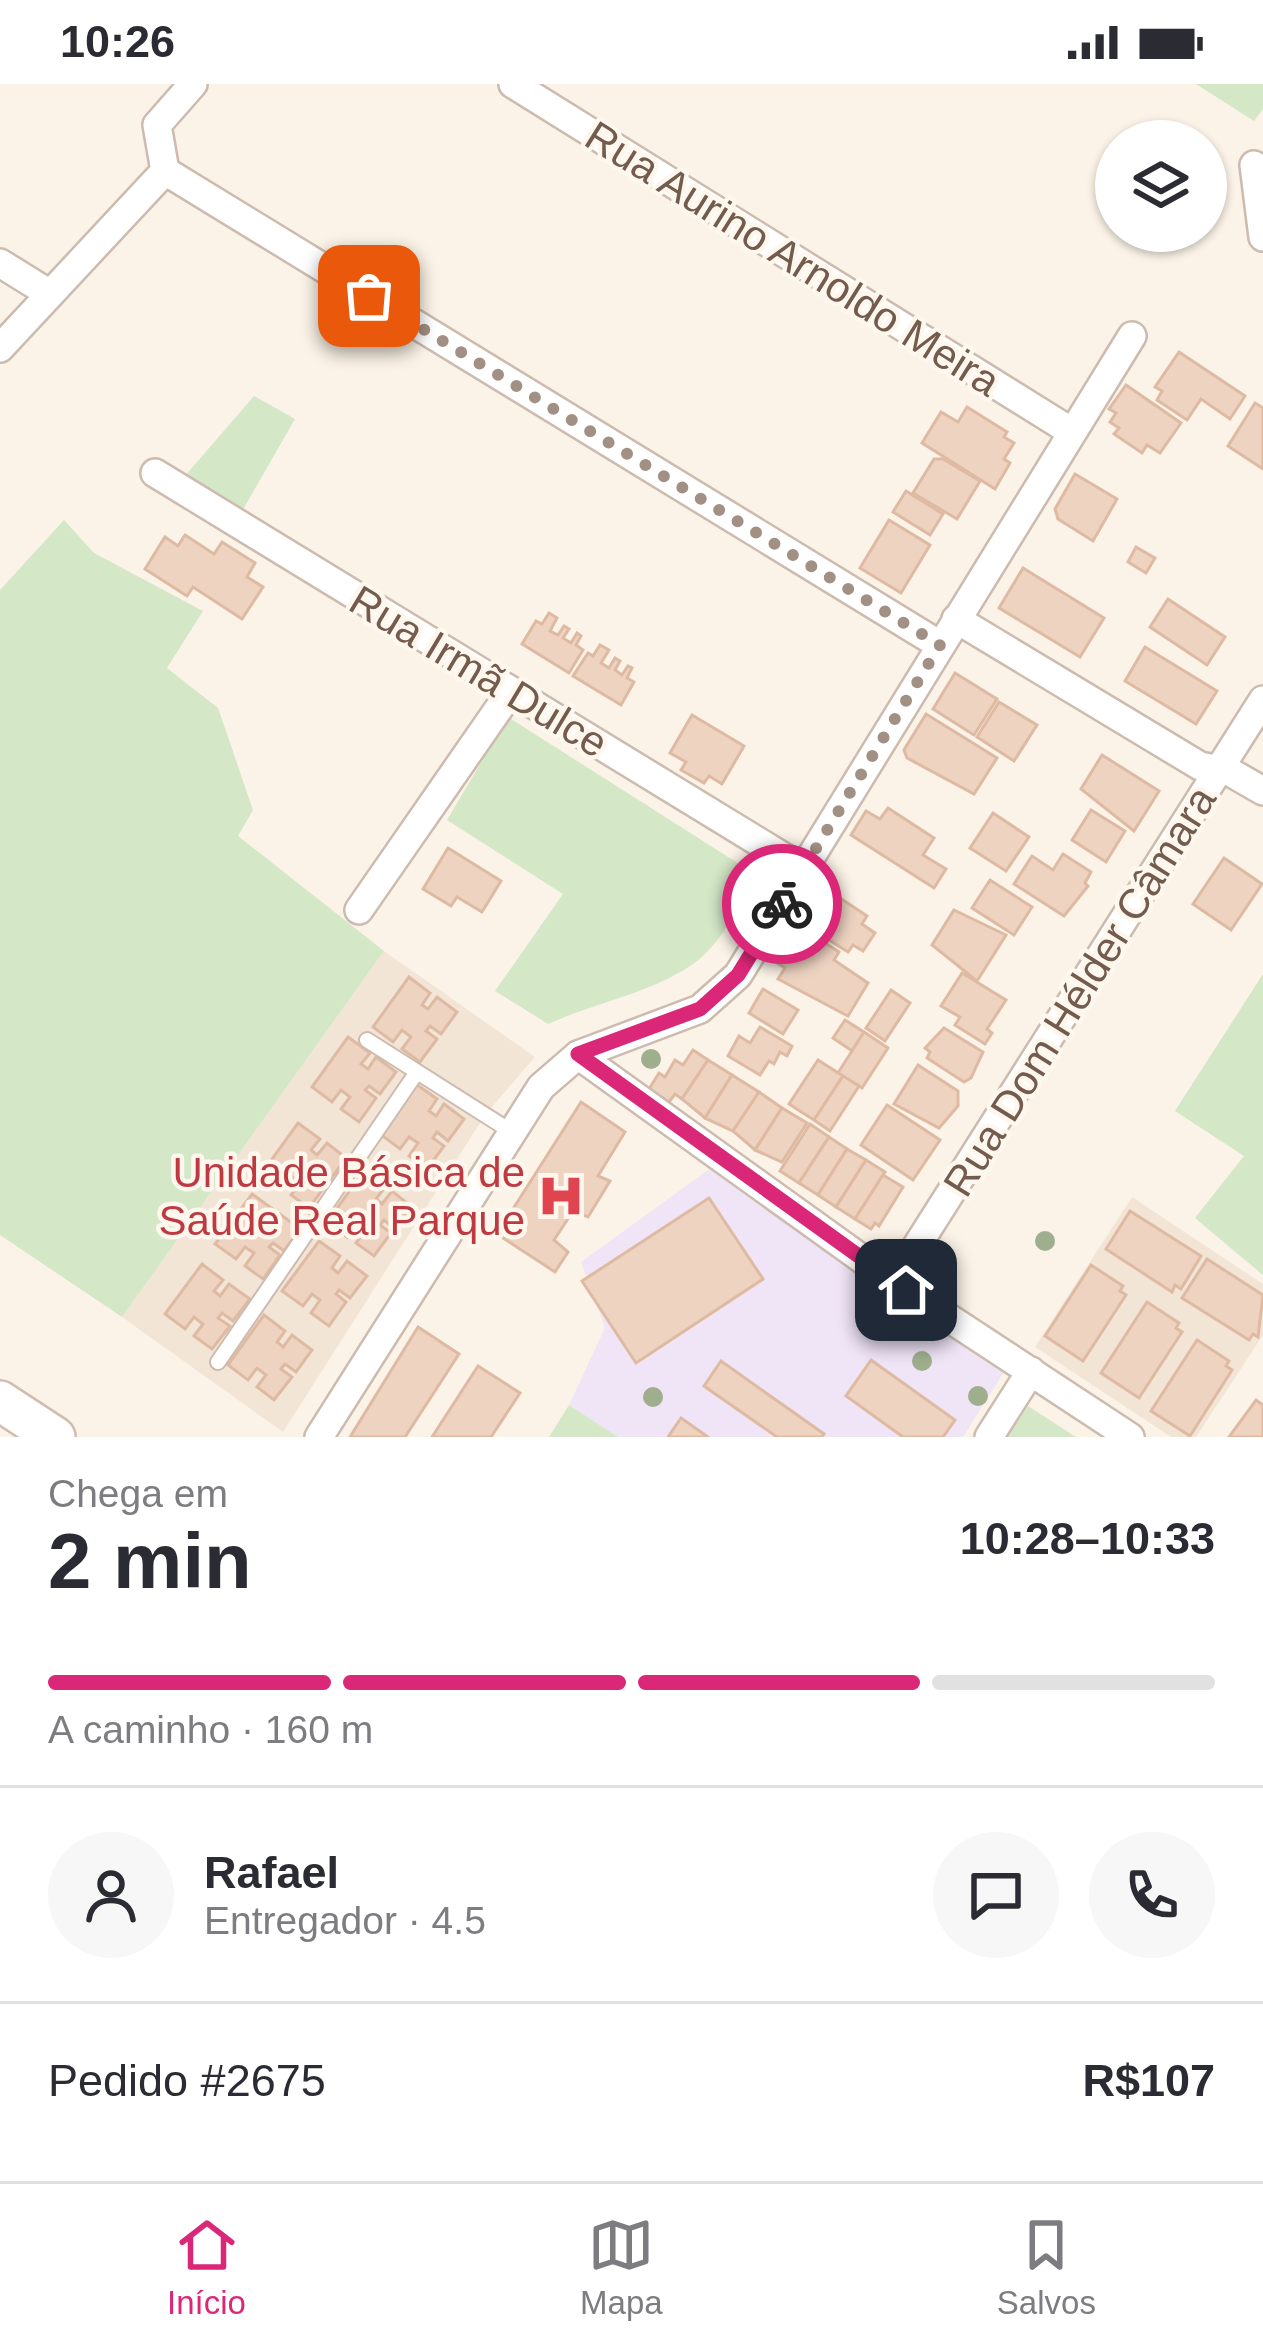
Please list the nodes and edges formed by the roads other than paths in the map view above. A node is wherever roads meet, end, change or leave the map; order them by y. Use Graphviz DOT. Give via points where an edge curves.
graph roads {
  1 [pos="193,84"];
  2 [pos="514,84"];
  3 [pos="1254,165"];
  4 [pos="164,172"];
  5 [pos="1263,237"];
  6 [pos="0,263"];
  7 [pos="50,294"];
  8 [pos="1132,337"];
  9 [pos="0,348"];
  10 [pos="1072,432"];
  11 [pos="155,473"];
  12 [pos="956,620"];
  13 [pos="940,645"];
  14 [pos="511,691"];
  15 [pos="1263,700"];
  16 [pos="1218,770"];
  17 [pos="1263,791"];
  18 [pos="802,869"];
  19 [pos="359,910"];
  20 [pos="367,1040"];
  21 [pos="578,1054"];
  22 [pos="417,1072"];
  23 [pos="512,1132"];
  24 [pos="894,1282"];
  25 [pos="218,1362"];
  26 [pos="1031,1371"];
  27 [pos="0,1401"];
  28 [pos="55,1437"];
  29 [pos="319,1437"];
  30 [pos="988,1437"];
  31 [pos="1130,1437"];
  1 -- 4 [label="street" via="157,125"];
  2 -- 10 [label="street, Rua Aurino Arnoldo Meira"];
  3 -- 5 [label="street"];
  4 -- 7 [label="street"];
  4 -- 13 [label="street"];
  6 -- 7 [label="street"];
  7 -- 9 [label="street"];
  8 -- 10 [label="street"];
  10 -- 12 [label="street"];
  11 -- 14 [label="street, Rua Irmã Dulce"];
  12 -- 13 [label="street"];
  12 -- 16 [label="street"];
  13 -- 18 [label="street"];
  14 -- 18 [label="street, Rua Irmã Dulce"];
  14 -- 19 [label="street"];
  15 -- 16 [label="street, Rua Dom Hélder Câmara"];
  16 -- 17 [label="street"];
  16 -- 24 [label="street, Rua Dom Hélder Câmara"];
  18 -- 21 [label="street" via="723,992 671,1023"];
  20 -- 22 [label="lane"];
  21 -- 23 [label="street" via="541,1087"];
  21 -- 24 [label="street"];
  22 -- 23 [label="lane"];
  22 -- 25 [label="lane"];
  23 -- 29 [label="street"];
  24 -- 26 [label="street"];
  26 -- 30 [label="street"];
  26 -- 31 [label="street"];
  27 -- 28 [label="street"];
}
